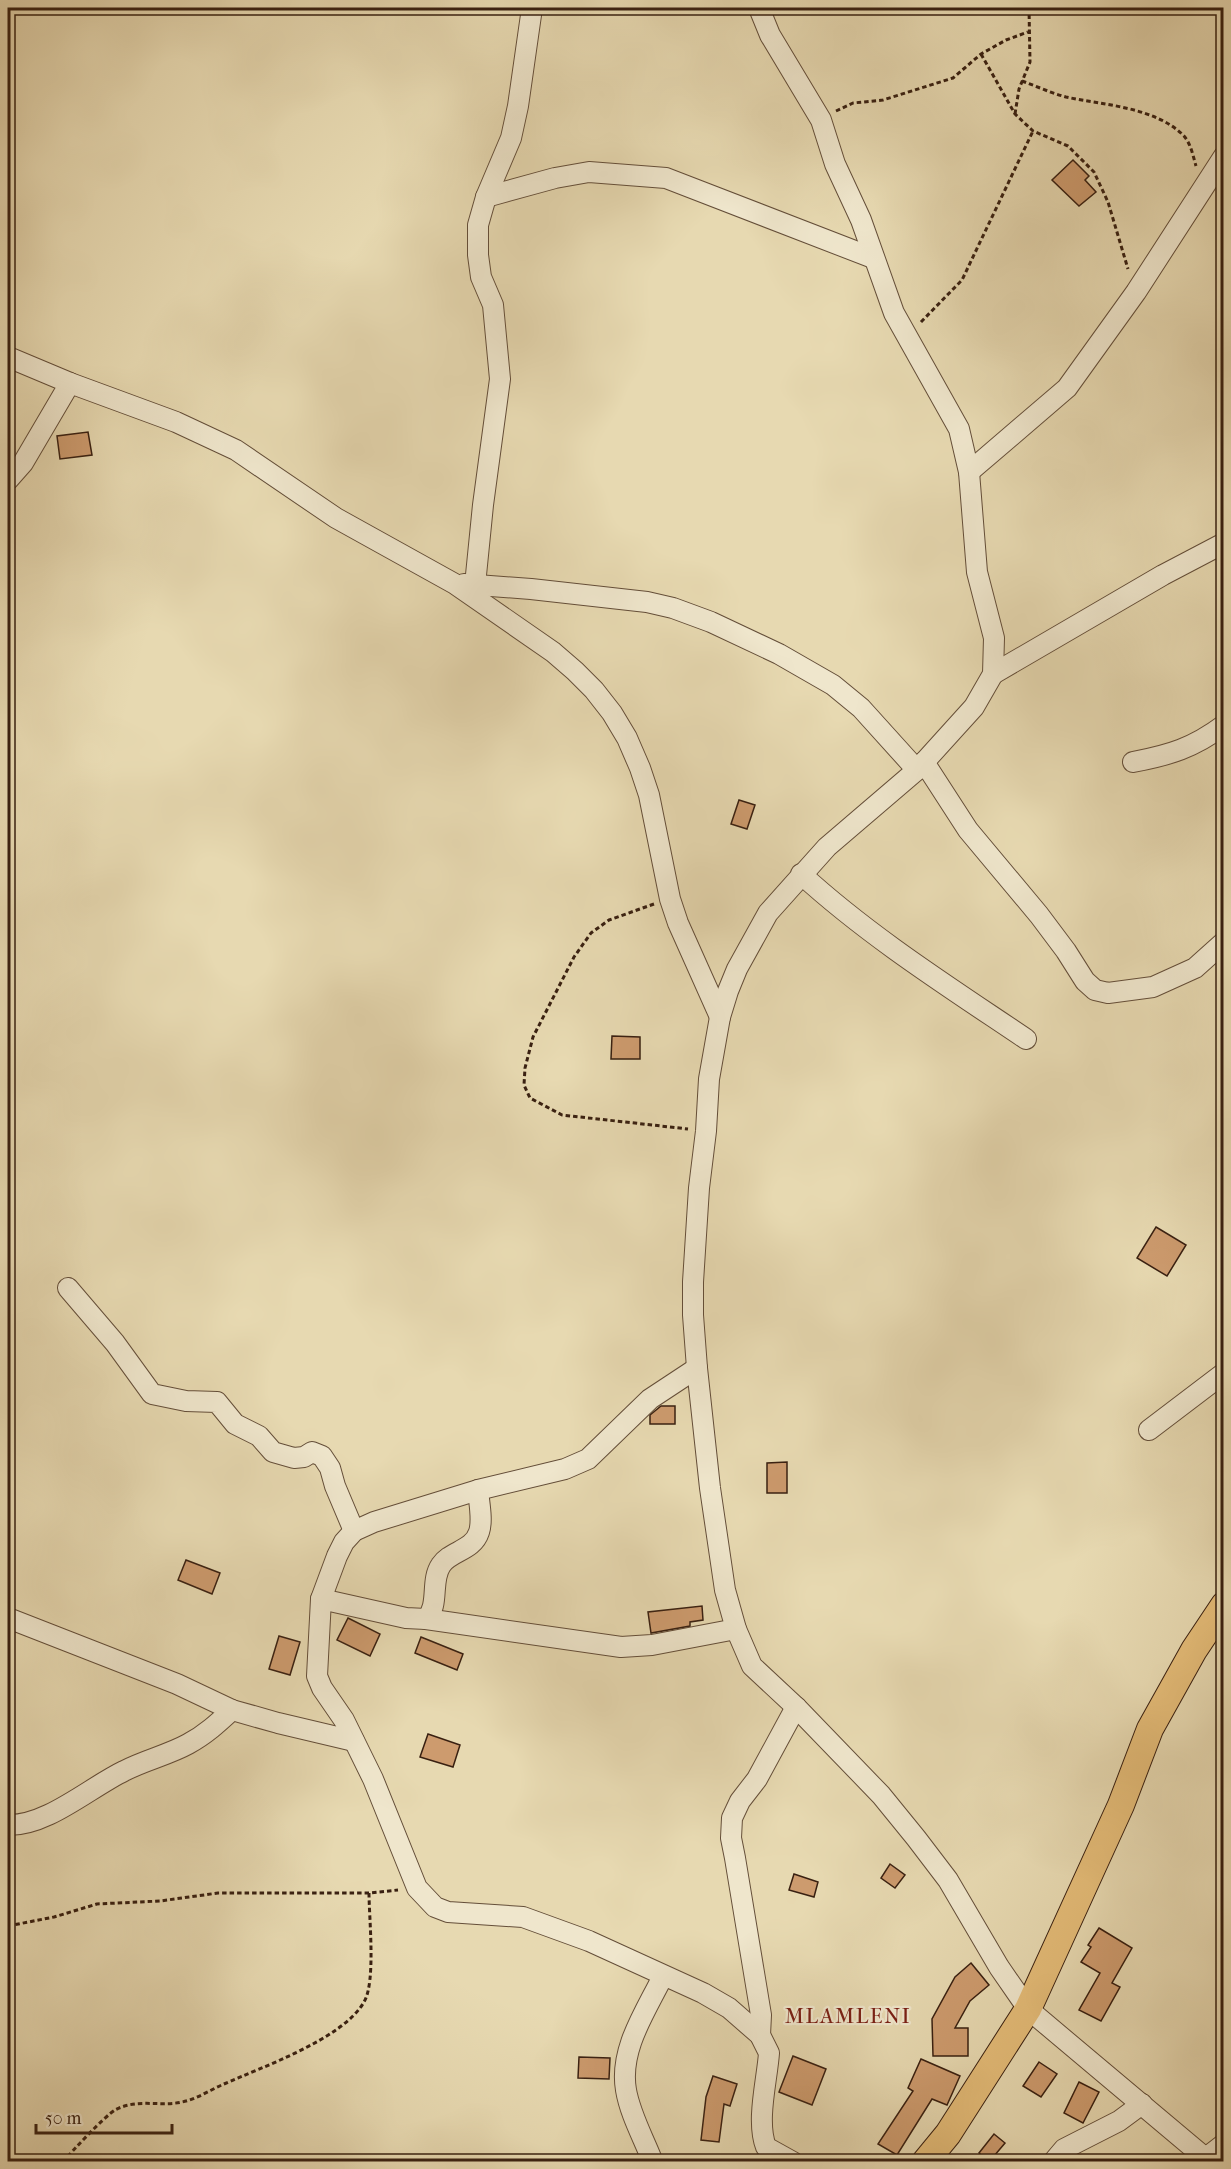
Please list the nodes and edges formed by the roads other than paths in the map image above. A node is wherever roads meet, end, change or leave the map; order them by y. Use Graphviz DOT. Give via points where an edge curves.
graph roads {
  1 [pos="531,8"];
  2 [pos="759,8"];
  3 [pos="1224,156"];
  4 [pos="486,197"];
  5 [pos="873,258"];
  6 [pos="8,357"];
  7 [pos="70,383"];
  8 [pos="969,472"];
  9 [pos="8,480"];
  10 [pos="1224,543"];
  11 [pos="455,584"];
  12 [pos="475,585"];
  13 [pos="993,674"];
  14 [pos="1224,725"];
  15 [pos="1133,762"];
  16 [pos="920,766"];
  17 [pos="801,874"];
  18 [pos="1224,942"];
  19 [pos="720,1017"];
  20 [pos="1026,1039"];
  21 [pos="68,1288"];
  22 [pos="697,1368"];
  23 [pos="1224,1373"];
  24 [pos="1149,1430"];
  25 [pos="478,1490"];
  26 [pos="354,1531"];
  27 [pos="321,1599"];
  28 [pos="1224,1605"];
  29 [pos="8,1618"];
  30 [pos="426,1618"];
  31 [pos="736,1629"];
  32 [pos="796,1707"];
  33 [pos="232,1710"];
  34 [pos="354,1741"];
  35 [pos="8,1825"];
  36 [pos="663,1976"];
  37 [pos="1028,2009"];
  38 [pos="760,2035"];
  39 [pos="1142,2104"];
  40 [pos="1224,2144"];
  41 [pos="652,2160"];
  42 [pos="1208,2160"];
  43 [pos="792,2162"];
  44 [pos="925,2162"];
  45 [pos="1053,2162"];
  1 -- 4 [label="street" via="511,138"];
  2 -- 5 [label="street" via="770,35 822,120 835,164 861,220"];
  3 -- 8 [label="street" via="1136,292 1067,388"];
  4 -- 5 [label="street" via="589,172 666,178"];
  4 -- 12 [label="street" via="478,225 478,255 493,305 500,379"];
  5 -- 8 [label="street" via="894,313 959,429"];
  6 -- 7 [label="street"];
  7 -- 9 [label="street" via="23,463"];
  7 -- 11 [label="street" via="213,437 336,518"];
  8 -- 13 [label="street" via="977,572 994,638"];
  10 -- 13 [label="street"];
  11 -- 12 [label="street"];
  11 -- 19 [label="street" via="553,652 594,690 612,713 627,738 649,795 678,923"];
  12 -- 16 [label="street" via="647,602 711,622 779,654 833,686"];
  13 -- 16 [label="street" via="974,707"];
  14 -- 15 [label="street" via="1174,754"];
  16 -- 17 [label="street"];
  16 -- 18 [label="street" via="1095,990 1108,993 1153,987 1195,968"];
  17 -- 19 [label="street" via="768,913 750,944"];
  17 -- 20 [label="street" via="877,937"];
  19 -- 22 [label="street" via="709,1079 699,1188 693,1282"];
  21 -- 26 [label="street" via="152,1394 217,1402 236,1424 259,1436 273,1452 294,1458 312,1452 322,1455"];
  22 -- 25 [label="street" via="650,1399 588,1459 565,1469"];
  22 -- 31 [label="street" via="710,1488 724,1581"];
  23 -- 24 [label="street"];
  25 -- 26 [label="street" via="374,1521"];
  25 -- 30 [label="street" via="480,1530 468,1546 441,1564 431,1614"];
  26 -- 27 [label="street" via="337,1556"];
  27 -- 30 [label="street" via="406,1618"];
  27 -- 34 [label="street" via="317,1676"];
  28 -- 37 [label="main road" via="1150,1730"];
  29 -- 33 [label="street" via="177,1684"];
  30 -- 31 [label="street" via="621,1647"];
  31 -- 32 [label="street" via="752,1666"];
  32 -- 37 [label="street" via="916,1838 948,1880"];
  32 -- 38 [label="street" via="732,1818 730,1838 761,2016"];
  33 -- 34 [label="street"];
  33 -- 35 [label="street" via="188,1744 124,1771 51,1814"];
  34 -- 36 [label="street" via="417,1888 435,1907 448,1912 523,1917 589,1941"];
  36 -- 38 [label="street" via="729,2008"];
  36 -- 41 [label="street" via="629,2048 625,2076 632,2111"];
  37 -- 39 [label="street"];
  37 -- 44 [label="main road" via="948,2134"];
  38 -- 43 [label="street" via="769,2053 762,2137 766,2148"];
  39 -- 42 [label="street"];
  39 -- 45 [label="street" via="1119,2121 1064,2149"];
  40 -- 42 [label="street"];
}
